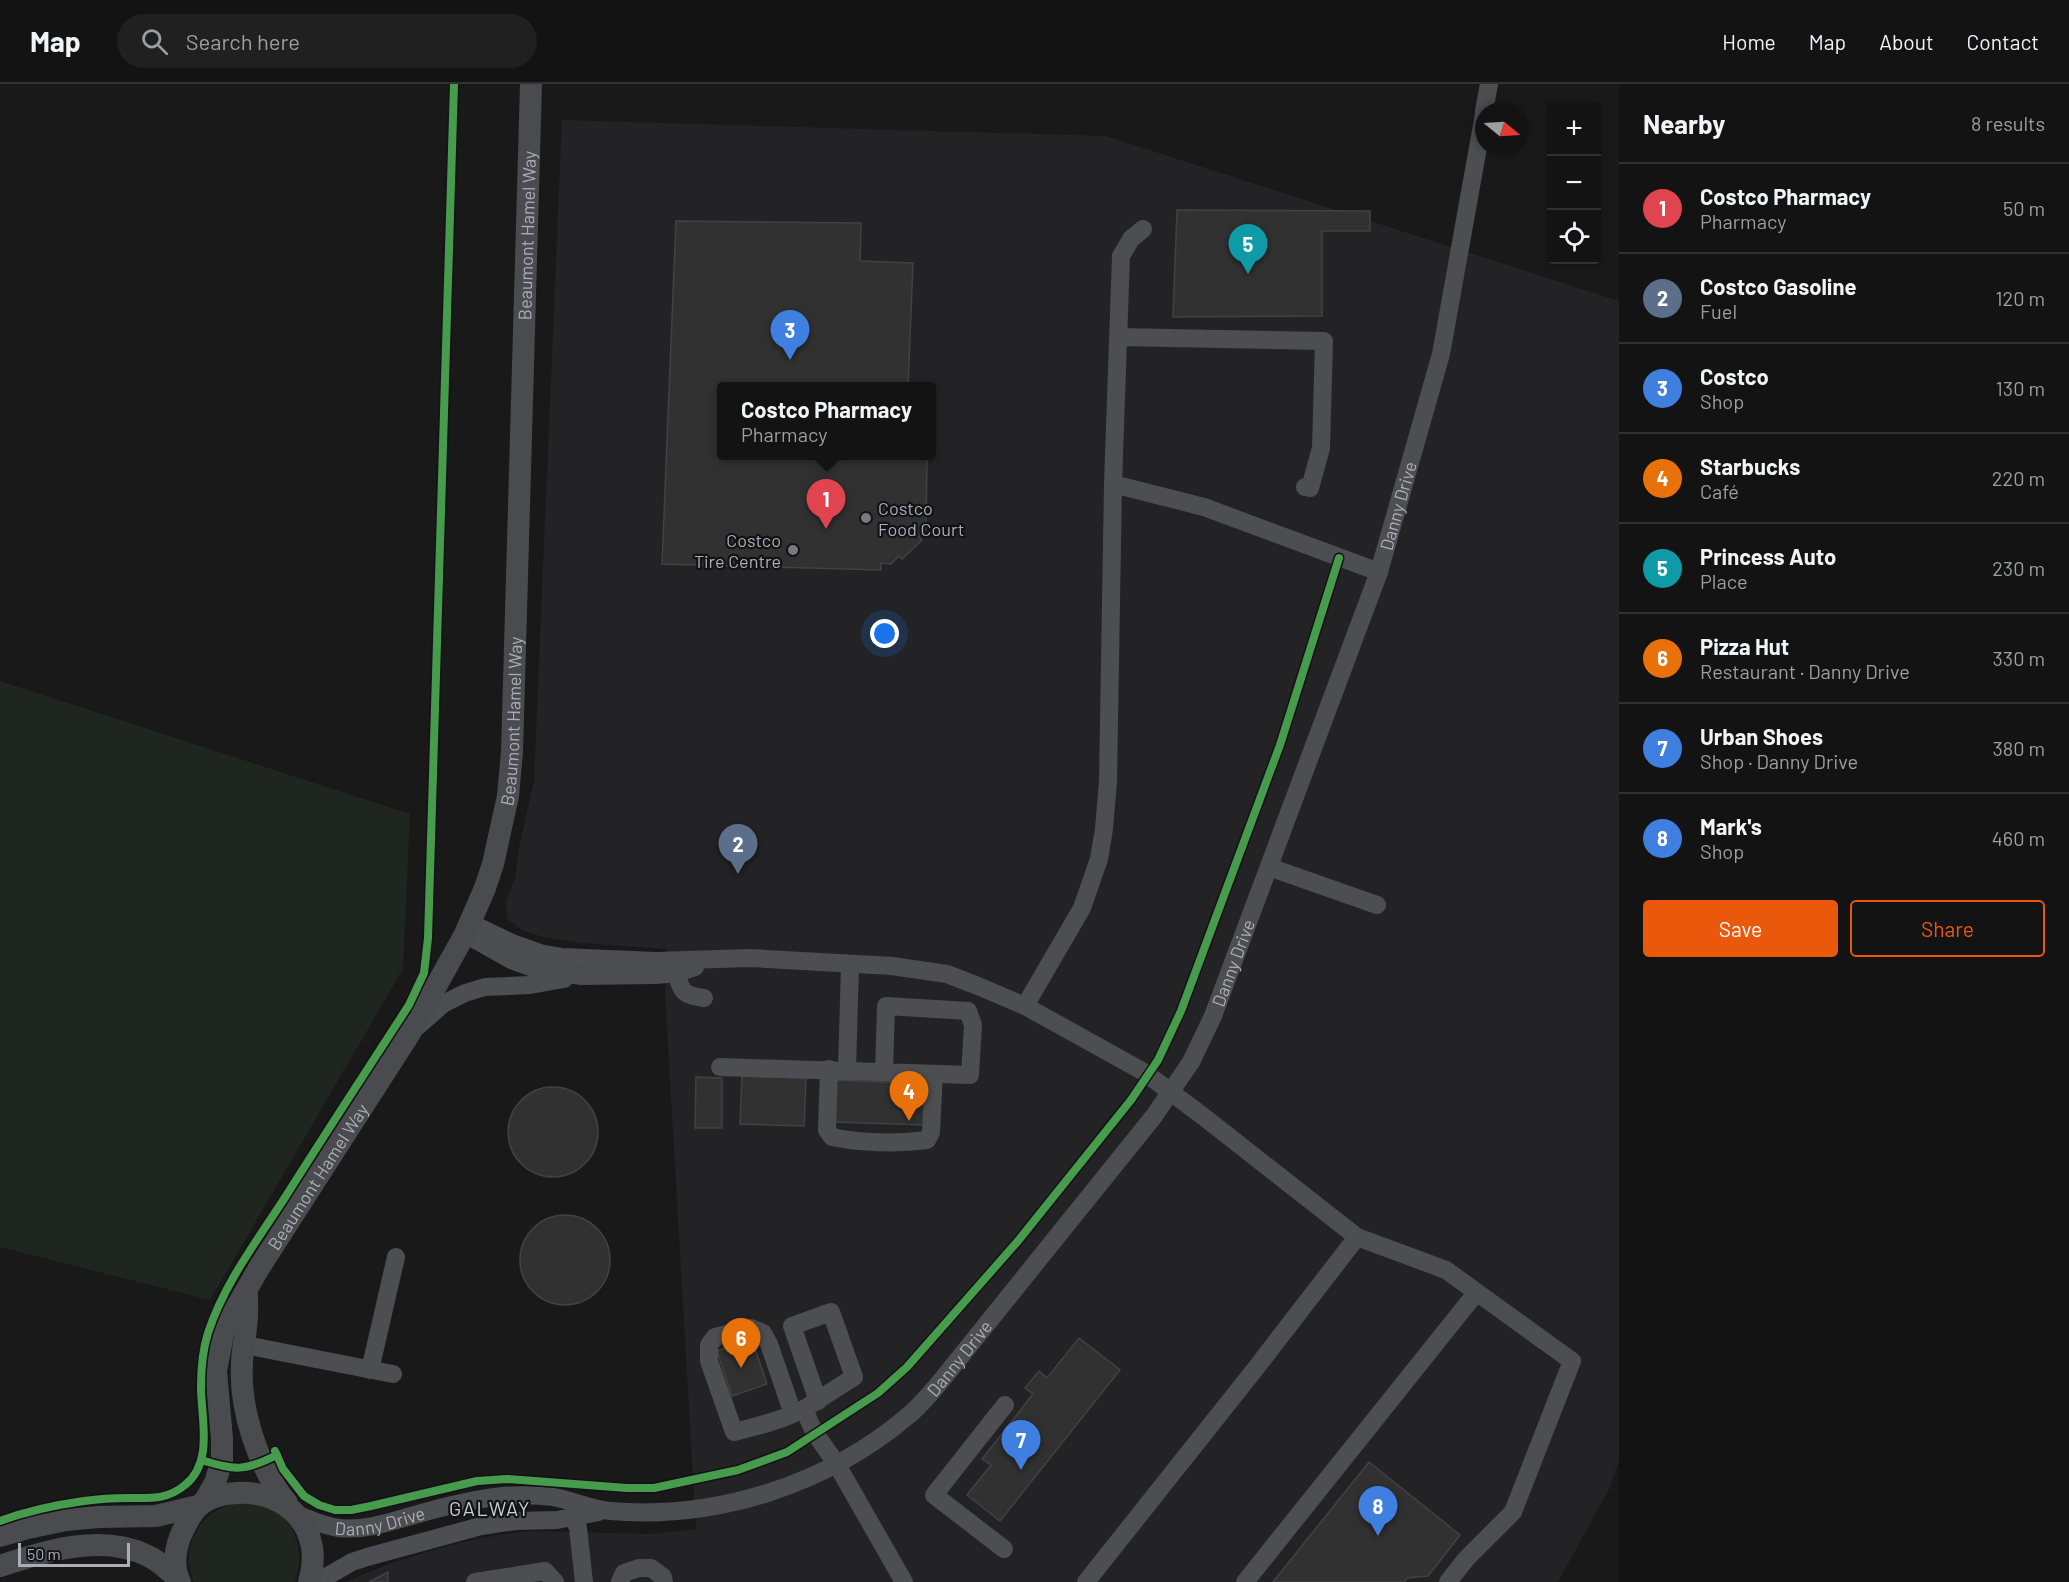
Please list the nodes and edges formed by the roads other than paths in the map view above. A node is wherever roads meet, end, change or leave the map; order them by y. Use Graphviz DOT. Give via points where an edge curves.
graph roads {
  1 [pos="531,84"];
  2 [pos="1489,84"];
  3 [pos="1486,102"];
  4 [pos="1476,156"];
  5 [pos="1143,229"];
  6 [pos="1118,337"];
  7 [pos="1113,484"];
  8 [pos="1305,487"];
  9 [pos="1379,572"];
  10 [pos="1269,867"];
  11 [pos="1377,905"];
  12 [pos="468,928"];
  13 [pos="713,960"];
  14 [pos="850,964"];
  15 [pos="677,973"];
  16 [pos="579,976"];
  17 [pos="704,998"];
  18 [pos="1025,1006"];
  19 [pos="410,1033"];
  20 [pos="720,1066"];
  21 [pos="829,1069"];
  22 [pos="847,1070"];
  23 [pos="884,1072"];
  24 [pos="934,1074"];
  25 [pos="1171,1092"];
  26 [pos="1357,1237"];
  27 [pos="396,1257"];
  28 [pos="247,1290"];
  29 [pos="1476,1293"];
  30 [pos="244,1345"];
  31 [pos="369,1370"];
  32 [pos="393,1374"];
  33 [pos="1005,1405"];
  34 [pos="805,1408"];
  35 [pos="836,1463"];
  36 [pos="201,1504"];
  37 [pos="294,1511"];
  38 [pos="607,1511"];
  39 [pos="573,1516"];
  40 [pos="0,1536"];
  41 [pos="1004,1549"];
  42 [pos="0,1566"];
  43 [pos="179,1580"];
  44 [pos="309,1582"];
  45 [pos="317,1582"];
  46 [pos="475,1582"];
  47 [pos="555,1582"];
  48 [pos="585,1582"];
  49 [pos="620,1582"];
  50 [pos="664,1582"];
  51 [pos="904,1582"];
  52 [pos="1086,1582"];
  53 [pos="1245,1582"];
  54 [pos="1448,1582"];
  1 -- 12 [label="main road, Beaumont Hamel Way" via="512,752 508,796 493,864"];
  2 -- 3 [label="street, Danny Drive"];
  4 -- 9 [label="street, Danny Drive" via="1441,354"];
  5 -- 6 [label="street" via="1121,256"];
  6 -- 7 [label="street"];
  6 -- 8 [label="street" via="1324,341 1321,448 1310,488"];
  7 -- 9 [label="street" via="1204,507"];
  7 -- 18 [label="street" via="1108,781 1103,837 1082,908"];
  9 -- 10 [label="street, Danny Drive"];
  10 -- 11 [label="street"];
  10 -- 25 [label="street, Danny Drive" via="1213,1016"];
  12 -- 13 [label="street" via="561,957"];
  12 -- 16 [label="street" via="512,960"];
  12 -- 19 [label="main road, Beaumont Hamel Way"];
  13 -- 14 [label="street" via="750,958"];
  13 -- 15 [label="street"];
  14 -- 18 [label="street" via="947,974"];
  14 -- 22 [label="street"];
  15 -- 16 [label="street"];
  15 -- 17 [label="street" via="685,993"];
  16 -- 19 [label="street" via="465,993 443,1004"];
  18 -- 25 [label="street" via="1144,1072"];
  19 -- 28 [label="main road, Beaumont Hamel Way"];
  20 -- 21 [label="street"];
  21 -- 22 [label="street"];
  21 -- 24 [label="street" via="827,1130 832,1137 847,1140 927,1140 931,1132"];
  22 -- 23 [label="street"];
  23 -- 24 [label="street"];
  23 -- 24 [label="street" via="886,1006 968,1011 973,1024 970,1075"];
  25 -- 26 [label="street"];
  25 -- 35 [label="street, Danny Drive" via="940,1383 911,1414"];
  26 -- 29 [label="street" via="1446,1270"];
  26 -- 52 [label="street"];
  27 -- 31 [label="street"];
  28 -- 30 [label="main road, Beaumont Hamel Way"];
  28 -- 36 [label="main road, Beaumont Hamel Way" via="232,1312 219,1348 217,1390 222,1460 215,1483"];
  29 -- 53 [label="street"];
  29 -- 54 [label="street" via="1572,1361 1513,1512"];
  30 -- 31 [label="street"];
  30 -- 37 [label="main road, Beaumont Hamel Way" via="242,1381 254,1439 268,1476"];
  31 -- 32 [label="street"];
  33 -- 41 [label="street" via="934,1495"];
  34 -- 34 [label="street" via="855,1377 831,1312 792,1326"];
  34 -- 34 [label="street" via="734,1432 709,1361 709,1345 715,1337 751,1328 763,1333"];
  34 -- 35 [label="street" via="814,1432"];
  35 -- 38 [label="street, Danny Drive" via="779,1488 709,1508 645,1513"];
  35 -- 51 [label="street"];
  36 -- 37 [label="main road" via="230,1493 255,1492 279,1500"];
  36 -- 40 [label="main road" via="146,1517 66,1520"];
  36 -- 43 [label="main road, Beaumont Hamel Way" via="190,1517 178,1544 175,1560"];
  37 -- 38 [label="street, Danny Drive" via="330,1526 364,1527 463,1502 516,1496 553,1497"];
  37 -- 44 [label="main road, Beaumont Hamel Way" via="312,1545"];
  38 -- 39 [label="street, Danny Drive"];
  39 -- 45 [label="street, Danny Drive" via="466,1529 360,1559"];
  39 -- 48 [label="street"];
  42 -- 43 [label="main road" via="60,1550 109,1545 150,1556"];
  46 -- 47 [label="street" via="545,1571"];
  49 -- 50 [label="street" via="624,1573 651,1568"];
}
